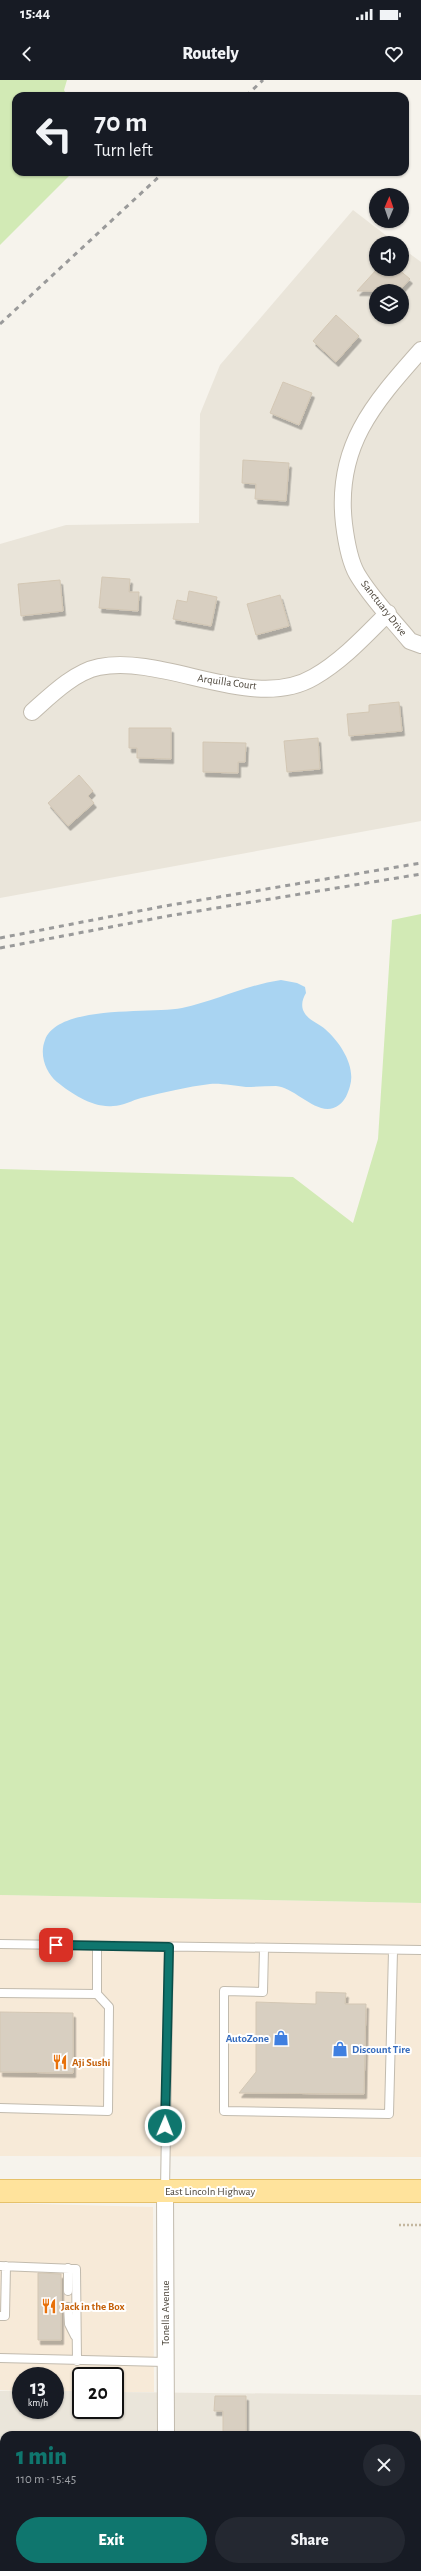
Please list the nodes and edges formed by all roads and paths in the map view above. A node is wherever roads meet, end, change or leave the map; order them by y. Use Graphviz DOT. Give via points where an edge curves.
graph roads {
  1 [pos="421,350"];
  2 [pos="388,614"];
  3 [pos="421,645"];
  4 [pos="32,712"];
  5 [pos="0,1944"];
  6 [pos="98,1946"];
  7 [pos="169,1947"];
  8 [pos="264,1948"];
  9 [pos="421,1950"];
  10 [pos="393,1951"];
  11 [pos="0,1993"];
  12 [pos="97,1994"];
  13 [pos="0,2108"];
  14 [pos="0,2191"];
  15 [pos="165,2191"];
  16 [pos="421,2191"];
  17 [pos="421,2224"];
  18 [pos="399,2225"];
  19 [pos="3,2266"];
  20 [pos="68,2268"];
  21 [pos="68,2291"];
  22 [pos="68,2308"];
  23 [pos="0,2316"];
  24 [pos="77,2340"];
  25 [pos="0,2358"];
  26 [pos="77,2361"];
  27 [pos="165,2362"];
  28 [pos="166,2431"];
  1 -- 2 [label="street, Sanctuary Drive" via="362,424 350,449 343,484 343,517 350,555 356,572"];
  2 -- 3 [label="street, Sanctuary Drive" via="410,641"];
  2 -- 4 [label="street, Arquilla Court" via="354,647 314,678 277,689 212,682 151,666 99,667 65,683"];
  5 -- 6 [label="lane"];
  6 -- 7 [label="lane"];
  6 -- 12 [label="lane"];
  7 -- 8 [label="lane"];
  7 -- 15 [label="lane"];
  8 -- 10 [label="lane"];
  8 -- 10 [label="lane" via="262,1992 224,1991 224,2112 389,2114"];
  9 -- 10 [label="lane"];
  11 -- 12 [label="lane"];
  12 -- 13 [label="lane" via="109,2007 108,2111"];
  14 -- 15 [label="main road, East Lincoln Highway"];
  15 -- 16 [label="main road, East Lincoln Highway"];
  15 -- 27 [label="street, Tonella Avenue"];
  17 -- 18 [label="path"];
  19 -- 20 [label="lane"];
  19 -- 23 [label="lane" via="5,2316"];
  20 -- 21 [label="lane"];
  20 -- 24 [label="lane" via="76,2269"];
  22 -- 24 [label="lane" via="69,2324"];
  24 -- 26 [label="lane"];
  25 -- 26 [label="lane"];
  26 -- 27 [label="lane"];
  27 -- 28 [label="street, Tonella Avenue"];
}
